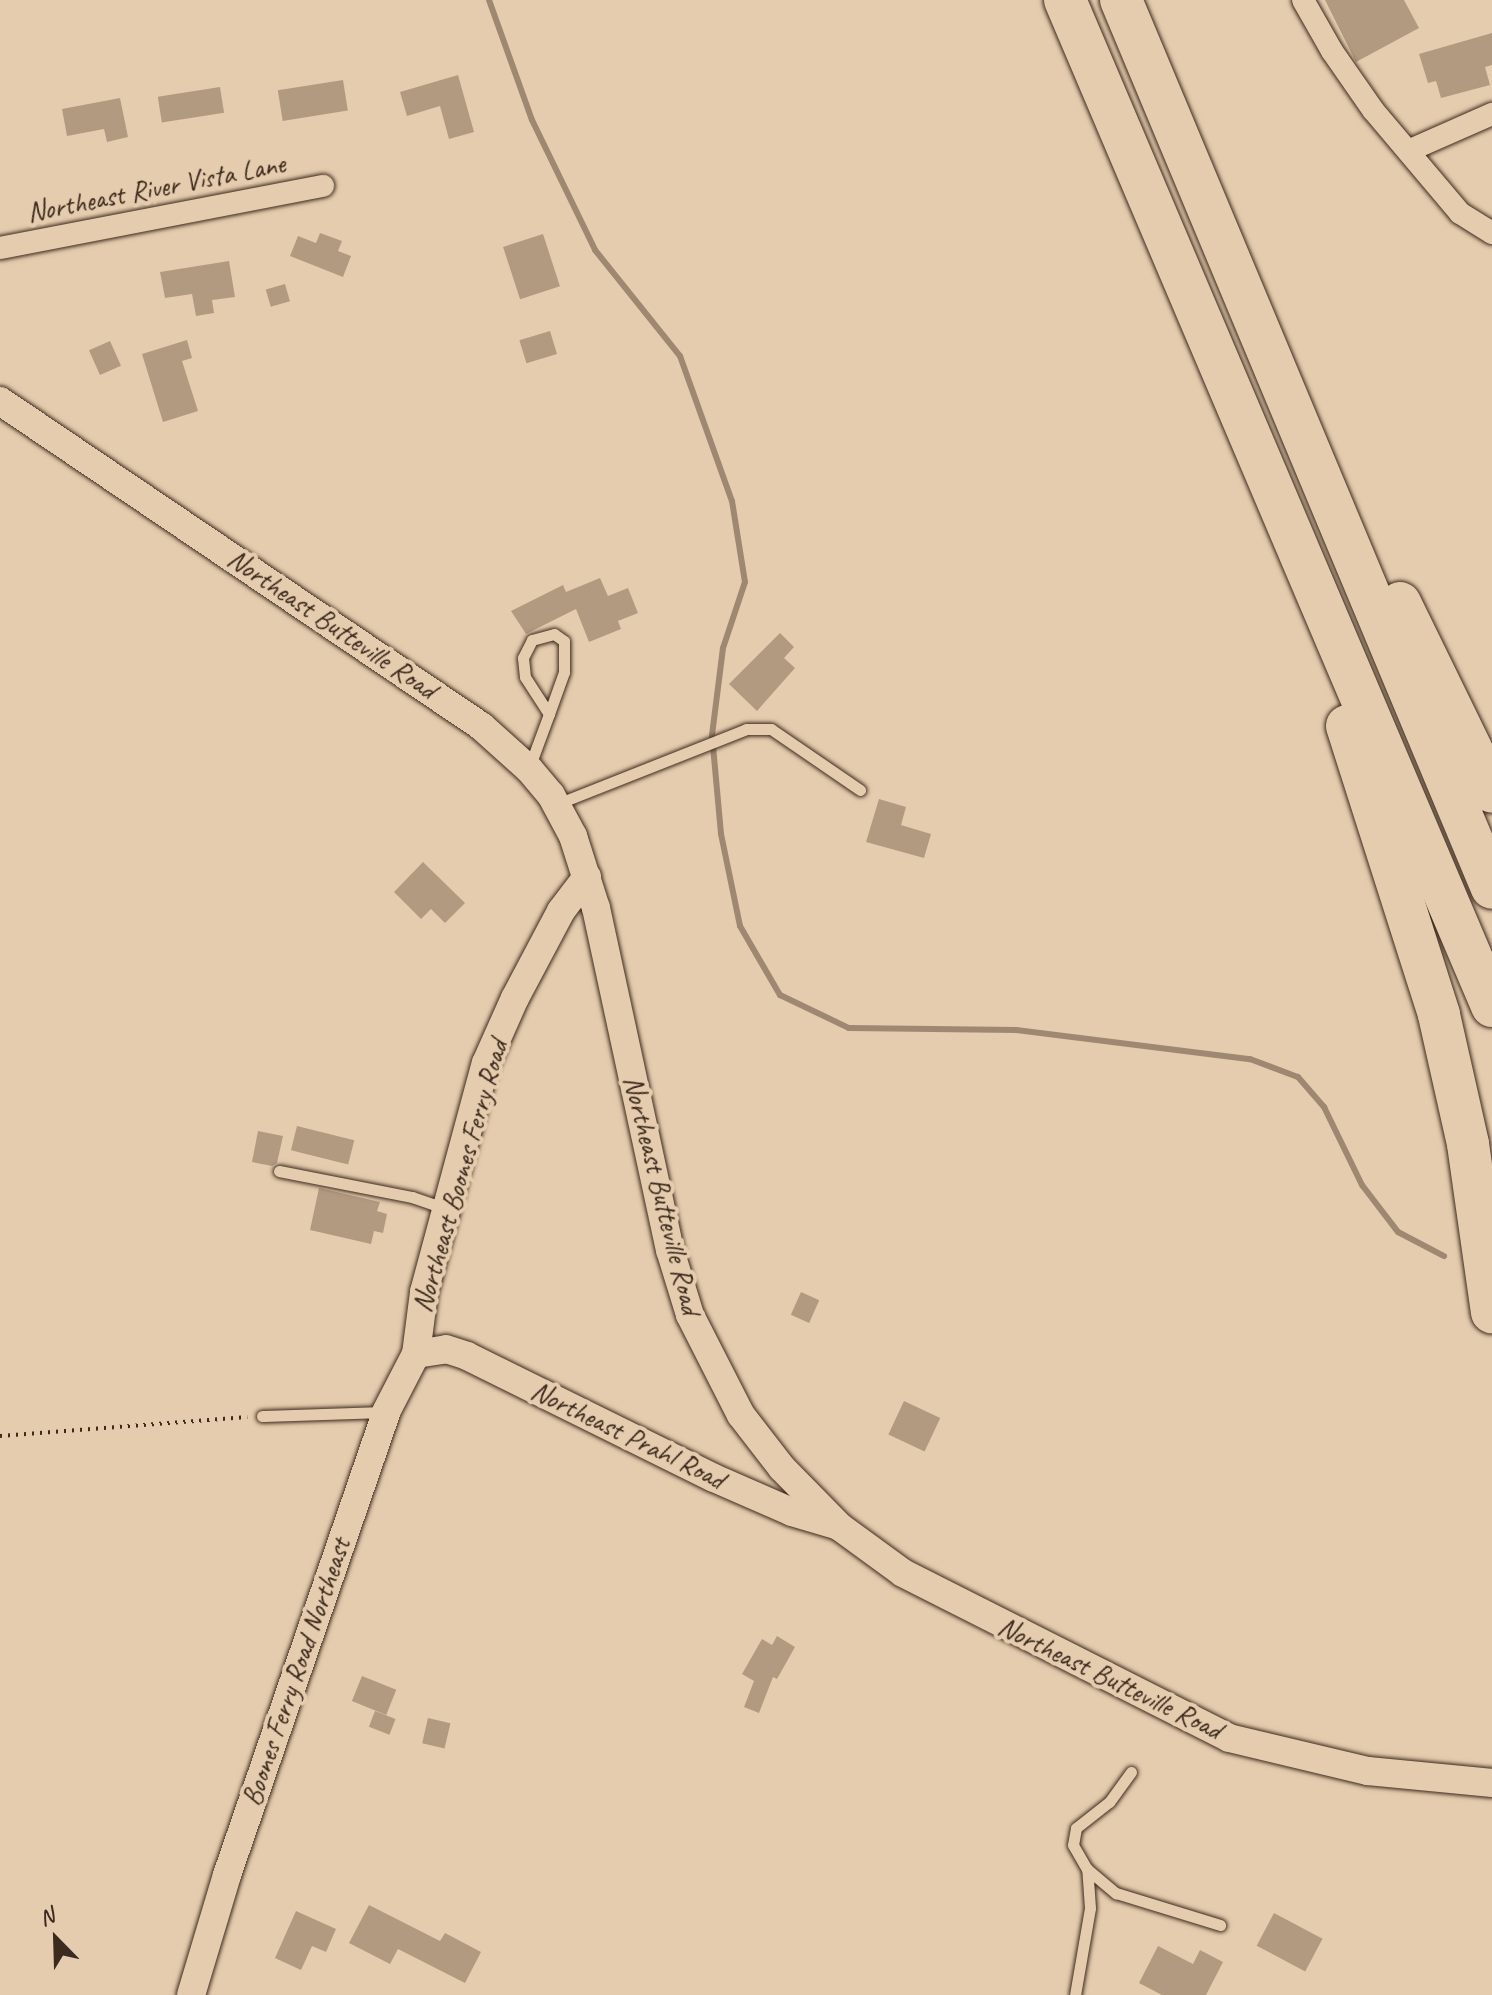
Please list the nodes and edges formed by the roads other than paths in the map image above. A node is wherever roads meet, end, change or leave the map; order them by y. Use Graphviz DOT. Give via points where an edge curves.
graph roads {
  1 [pos="1065,0"];
  2 [pos="1121,0"];
  3 [pos="1303,0"];
  4 [pos="1492,114"];
  5 [pos="1408,151"];
  6 [pos="323,186"];
  7 [pos="1492,233"];
  8 [pos="0,248"];
  9 [pos="0,401"];
  10 [pos="1291,402"];
  11 [pos="1274,496"];
  12 [pos="549,714"];
  13 [pos="529,769"];
  14 [pos="860,790"];
  15 [pos="1492,792"];
  16 [pos="557,805"];
  17 [pos="587,877"];
  18 [pos="1492,888"];
  19 [pos="1492,1006"];
  20 [pos="279,1171"];
  21 [pos="446,1209"];
  22 [pos="1492,1312"];
  23 [pos="416,1354"];
  24 [pos="386,1412"];
  25 [pos="262,1416"];
  26 [pos="840,1527"];
  27 [pos="1131,1772"];
  28 [pos="1492,1783"];
  29 [pos="1087,1869"];
  30 [pos="1220,1925"];
  31 [pos="191,1995"];
  32 [pos="1075,1995"];
  1 -- 11 [label="highway"];
  2 -- 10 [label="highway"];
  3 -- 5 [label="street" via="1357,86"];
  4 -- 5 [label="street"];
  5 -- 7 [label="street" via="1460,213"];
  6 -- 8 [label="street, Northeast River Vista Lane"];
  9 -- 13 [label="street, Northeast Butteville Road" via="448,703"];
  10 -- 15 [label="highway" via="1356,512"];
  10 -- 18 [label="highway" via="1335,519"];
  11 -- 19 [label="highway"];
  11 -- 22 [label="highway" via="1439,1015 1468,1144"];
  12 -- 12 [label="lane" via="564,672 564,641 554,634 532,640 523,658 525,677"];
  12 -- 13 [label="lane"];
  13 -- 16 [label="street, Northeast Butteville Road"];
  14 -- 16 [label="lane" via="771,729 746,729"];
  16 -- 17 [label="street, Northeast Butteville Road"];
  17 -- 21 [label="street, Northeast Boones Ferry Road" via="561,911 492,1050"];
  17 -- 26 [label="street, Northeast Butteville Road" via="670,1250 690,1315 741,1415 782,1468"];
  20 -- 21 [label="lane" via="412,1197"];
  21 -- 23 [label="street, Northeast Boones Ferry Road" via="424,1292"];
  23 -- 24 [label="street, Boones Ferry Road Northeast"];
  23 -- 26 [label="street, Northeast Prahl Road" via="446,1349 467,1356 725,1483"];
  24 -- 25 [label="lane"];
  24 -- 31 [label="street, Boones Ferry Road Northeast"];
  26 -- 28 [label="street, Northeast Butteville Road" via="903,1573 1229,1738 1368,1771"];
  27 -- 29 [label="lane" via="1109,1802 1076,1828 1073,1845"];
  29 -- 30 [label="lane" via="1116,1893"];
  29 -- 32 [label="lane" via="1090,1908"];
}
